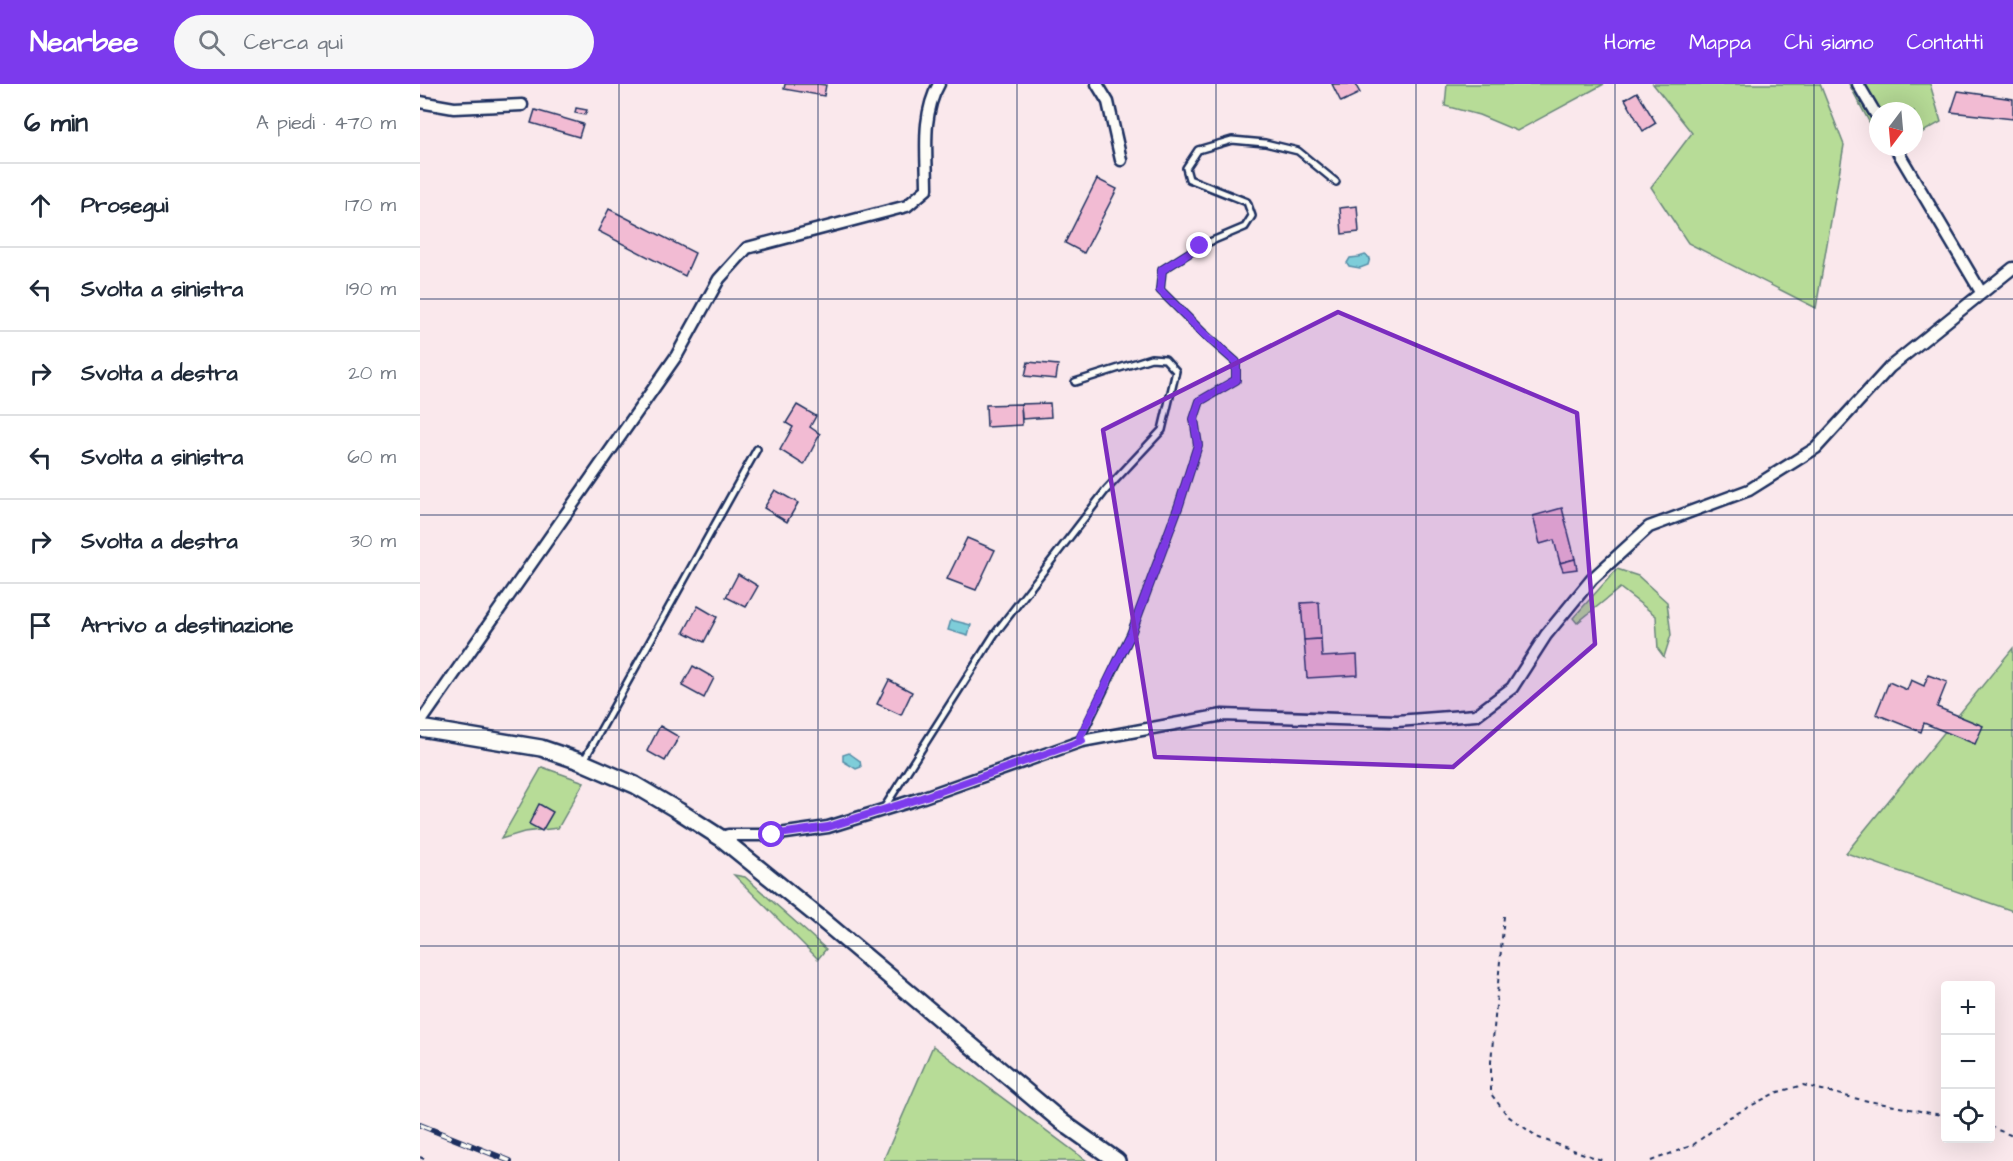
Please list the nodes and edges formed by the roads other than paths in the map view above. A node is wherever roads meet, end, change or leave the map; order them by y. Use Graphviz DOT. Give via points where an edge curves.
graph roads {
  1 [pos="939,84"];
  2 [pos="1097,84"];
  3 [pos="1858,84"];
  4 [pos="420,102"];
  5 [pos="1869,103"];
  6 [pos="522,105"];
  7 [pos="1900,156"];
  8 [pos="1121,160"];
  9 [pos="1336,182"];
  10 [pos="2013,268"];
  11 [pos="1981,292"];
  12 [pos="1075,382"];
  13 [pos="757,448"];
  14 [pos="420,726"];
  15 [pos="1082,741"];
  16 [pos="582,762"];
  17 [pos="883,809"];
  18 [pos="721,837"];
  19 [pos="1117,1161"];
  1 -- 14 [label="street" via="930,99 927,125 927,189 907,206 747,248 718,279 677,355"];
  2 -- 8 [label="street" via="1108,102"];
  3 -- 5 [label="street"];
  4 -- 6 [label="street" via="454,108"];
  7 -- 11 [label="street"];
  9 -- 15 [label="lane" via="1298,151 1265,143 1232,140 1198,150 1186,168 1189,179 1246,202 1252,216 1245,227 1200,246 1162,270 1160,290 1236,362 1236,380 1200,401 1194,419 1198,445 1179,505 1131,634 1080,737"];
  10 -- 11 [label="street"];
  11 -- 15 [label="street" via="1890,367 1816,448 1749,490 1649,527 1592,579 1546,635 1512,688 1476,715 1397,721 1222,714"];
  12 -- 17 [label="lane" via="1151,358 1165,359 1176,371 1162,430 1106,490 994,635"];
  13 -- 16 [label="lane"];
  14 -- 16 [label="street" via="541,748"];
  15 -- 17 [label="street"];
  16 -- 18 [label="street" via="635,785"];
  17 -- 18 [label="street" via="798,833"];
  18 -- 19 [label="street" via="1062,1122"];
}
